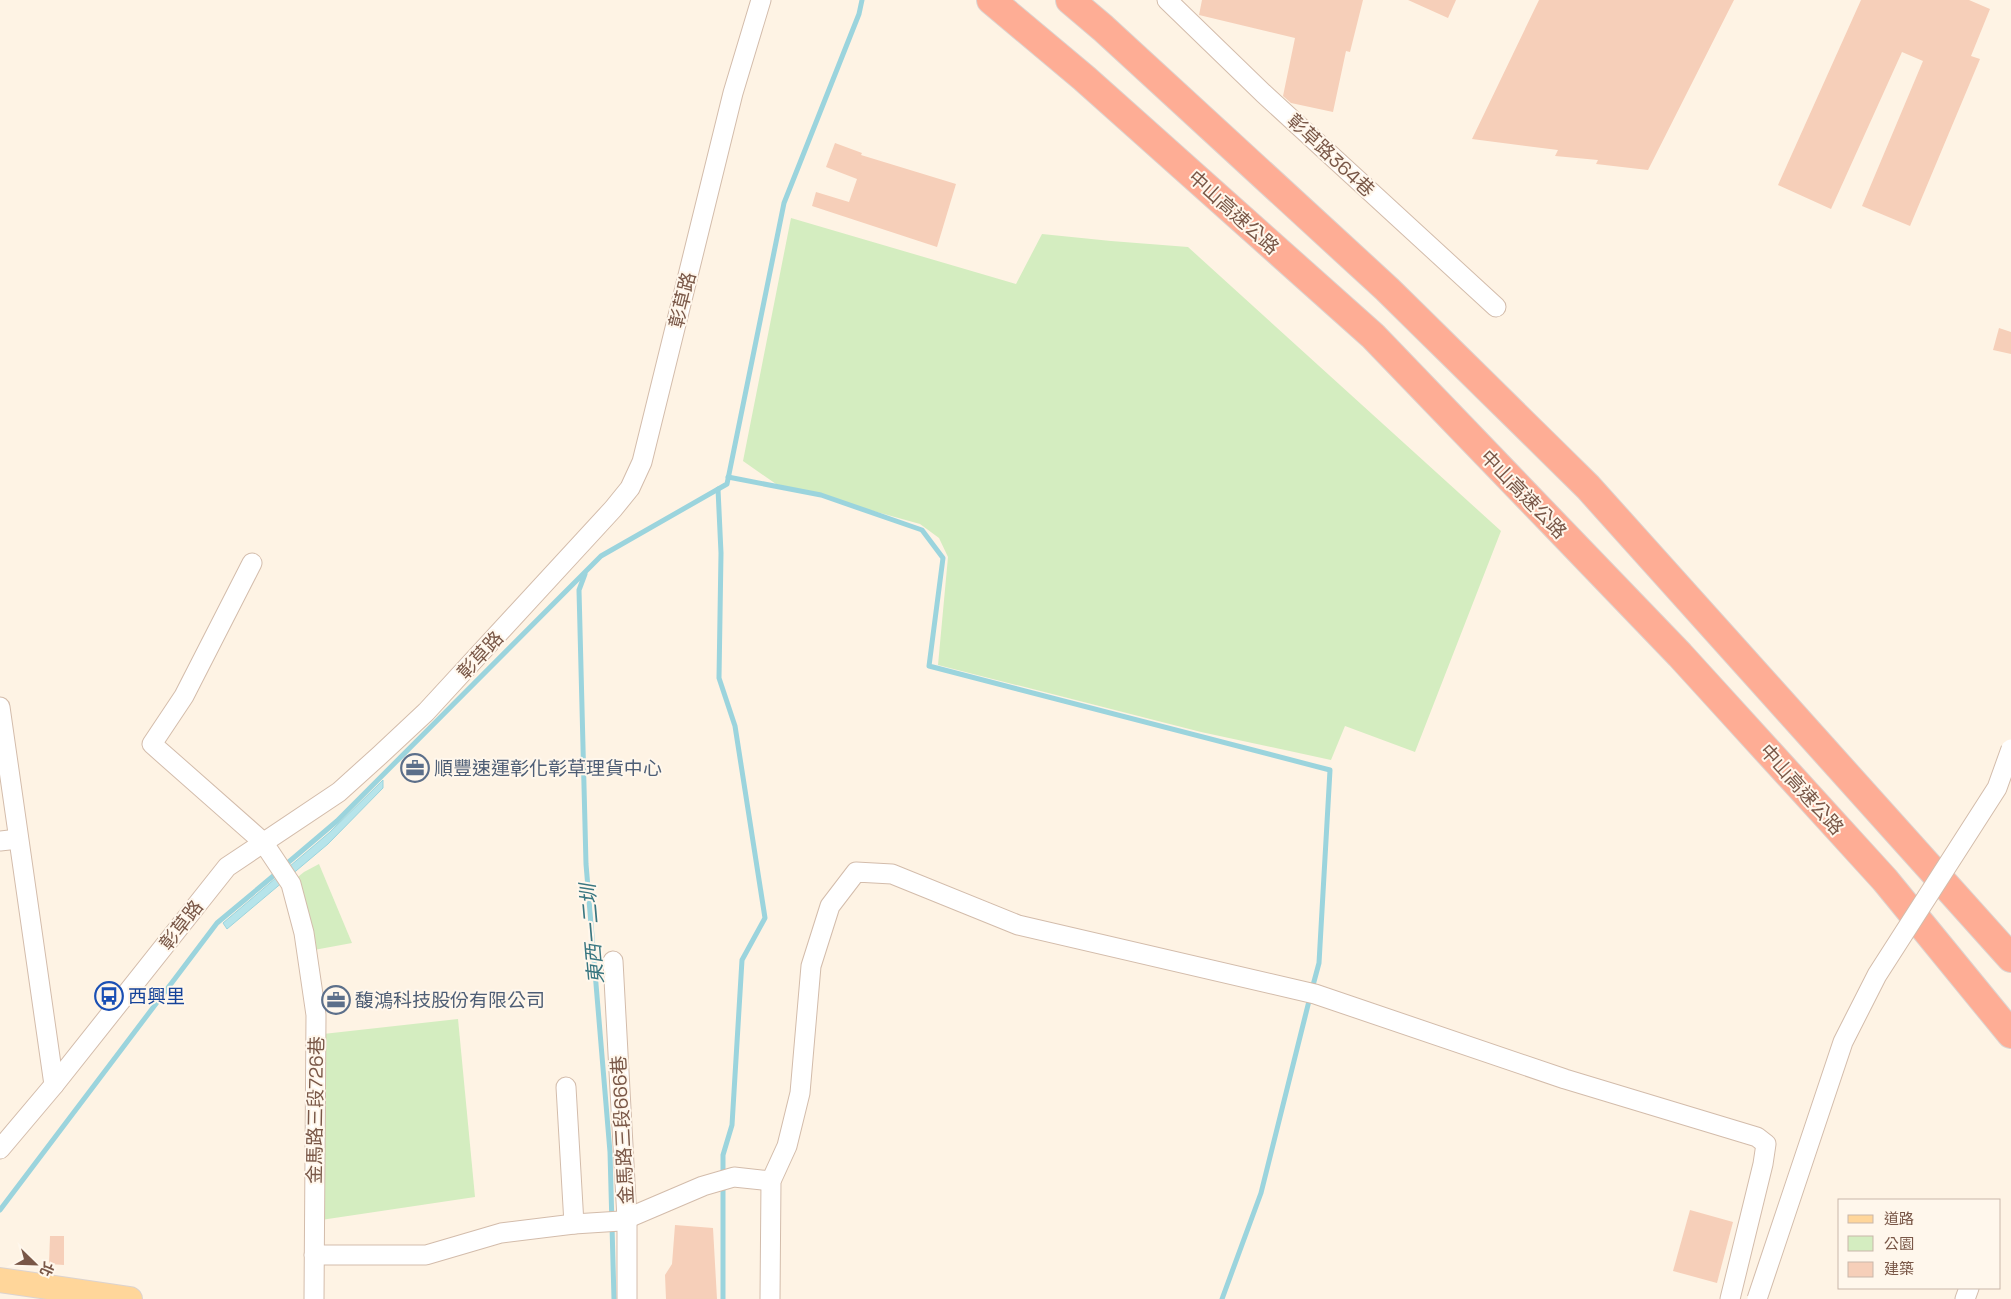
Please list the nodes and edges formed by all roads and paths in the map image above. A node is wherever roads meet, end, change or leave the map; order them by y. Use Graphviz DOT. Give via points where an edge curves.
graph roads {
  1 [pos="761,0"];
  2 [pos="775,0"];
  3 [pos="991,0"];
  4 [pos="1070,0"];
  5 [pos="1167,0"];
  6 [pos="750,35"];
  7 [pos="1496,307"];
  8 [pos="252,563"];
  9 [pos="0,708"];
  10 [pos="2011,749"];
  11 [pos="9,840"];
  12 [pos="263,842"];
  13 [pos="2011,958"];
  14 [pos="613,962"];
  15 [pos="2011,1034"];
  16 [pos="54,1085"];
  17 [pos="566,1087"];
  18 [pos="4,1137"];
  19 [pos="771,1181"];
  20 [pos="624,1220"];
  21 [pos="574,1224"];
  22 [pos="314,1256"];
  23 [pos="0,1280"];
  24 [pos="130,1299"];
  25 [pos="314,1299"];
  26 [pos="627,1299"];
  27 [pos="770,1299"];
  28 [pos="1730,1299"];
  29 [pos="1757,1299"];
  1 -- 6 [label="street, 彰草路"];
  2 -- 6 [label="street, 彰草路"];
  3 -- 15 [label="highway, 中山高速公路" via="1084,78 1373,336 1680,655 1885,880"];
  4 -- 13 [label="highway" via="1387,289 1588,487"];
  5 -- 7 [label="street, 彰草路364巷" via="1263,93"];
  6 -- 12 [label="street, 彰草路" via="642,462 630,488 426,712 339,792"];
  8 -- 12 [label="street, 金馬路三段726巷" via="184,696 152,744"];
  9 -- 11 [label="street"];
  10 -- 29 [label="street, bridge" via="1997,788 1877,975 1843,1042"];
  11 -- 16 [label="street"];
  12 -- 16 [label="street, 彰草路" via="227,867"];
  12 -- 22 [label="street, 金馬路三段726巷" via="291,884 304,933 316,1014"];
  14 -- 20 [label="street, 金馬路三段666巷"];
  16 -- 18 [label="street, 彰草路"];
  17 -- 21 [label="street"];
  19 -- 20 [label="street" via="734,1177"];
  19 -- 27 [label="street"];
  19 -- 28 [label="street" via="787,1146 800,1093 811,966 830,906 856,872 892,874 1018,925 1309,993 1565,1079 1758,1137 1766,1144 1763,1164"];
  20 -- 21 [label="street"];
  20 -- 26 [label="street, 金馬路三段666巷"];
  21 -- 22 [label="street" via="501,1233 426,1254"];
  22 -- 25 [label="street, 金馬路三段726巷"];
  23 -- 24 [label="main road"];
}
